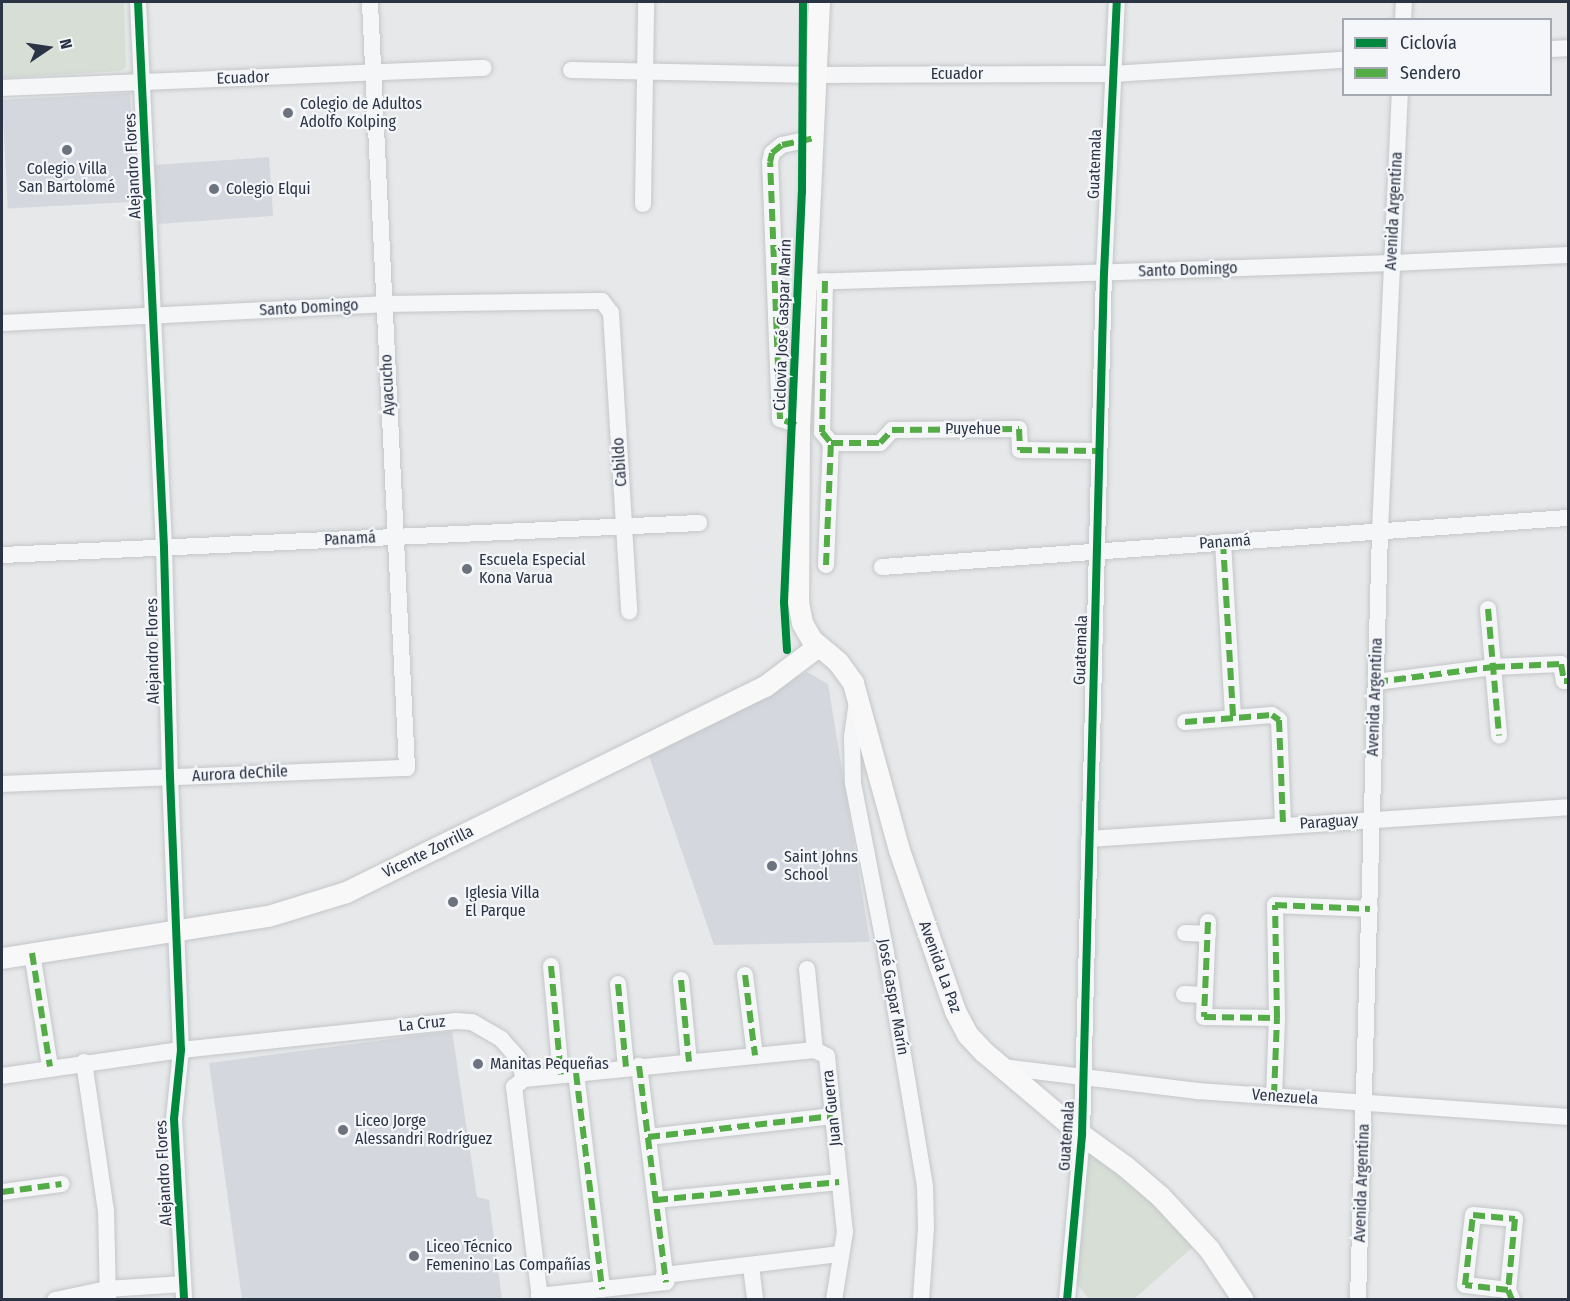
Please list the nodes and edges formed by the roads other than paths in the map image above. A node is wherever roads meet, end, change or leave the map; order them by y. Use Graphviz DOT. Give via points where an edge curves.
graph roads {
  1 [pos="138,2"];
  2 [pos="370,2"];
  3 [pos="646,2"];
  4 [pos="819,2"];
  5 [pos="1117,2"];
  6 [pos="1404,2"];
  7 [pos="1403,18"];
  8 [pos="1569,48"];
  9 [pos="1552,49"];
  10 [pos="1342,60"];
  11 [pos="484,68"];
  12 [pos="645,69"];
  13 [pos="571,70"];
  14 [pos="373,73"];
  15 [pos="1112,74"];
  16 [pos="817,75"];
  17 [pos="142,82"];
  18 [pos="2,88"];
  19 [pos="1400,96"];
  20 [pos="815,138"];
  21 [pos="643,204"];
  22 [pos="1569,255"];
  23 [pos="1392,263"];
  24 [pos="1104,273"];
  25 [pos="816,282"];
  26 [pos="384,304"];
  27 [pos="610,313"];
  28 [pos="154,315"];
  29 [pos="2,322"];
  30 [pos="799,425"];
  31 [pos="831,443"];
  32 [pos="1099,451"];
  33 [pos="1569,518"];
  34 [pos="699,523"];
  35 [pos="625,526"];
  36 [pos="1380,530"];
  37 [pos="395,537"];
  38 [pos="1222,542"];
  39 [pos="164,548"];
  40 [pos="1098,550"];
  41 [pos="2,555"];
  42 [pos="826,565"];
  43 [pos="882,567"];
  44 [pos="1488,609"];
  45 [pos="629,611"];
  46 [pos="818,646"];
  47 [pos="1493,667"];
  48 [pos="1569,681"];
  49 [pos="1376,682"];
  50 [pos="858,695"];
  51 [pos="1233,717"];
  52 [pos="1185,722"];
  53 [pos="1499,736"];
  54 [pos="406,768"];
  55 [pos="170,777"];
  56 [pos="2,784"];
  57 [pos="1569,807"];
  58 [pos="1372,819"];
  59 [pos="1283,826"];
  60 [pos="1089,839"];
  61 [pos="1370,909"];
  62 [pos="177,928"];
  63 [pos="1185,933"];
  64 [pos="32,953"];
  65 [pos="2,958"];
  66 [pos="551,966"];
  67 [pos="807,969"];
  68 [pos="745,975"];
  69 [pos="681,980"];
  70 [pos="618,984"];
  71 [pos="1184,994"];
  72 [pos="1205,995"];
  73 [pos="1277,1018"];
  74 [pos="181,1050"];
  75 [pos="815,1050"];
  76 [pos="755,1055"];
  77 [pos="84,1062"];
  78 [pos="689,1062"];
  79 [pos="633,1066"];
  80 [pos="1002,1067"];
  81 [pos="50,1068"];
  82 [pos="569,1074"];
  83 [pos="2,1076"];
  84 [pos="1083,1078"];
  85 [pos="524,1079"];
  86 [pos="1274,1096"];
  87 [pos="1365,1103"];
  88 [pos="832,1116"];
  89 [pos="1569,1117"];
  90 [pos="1082,1135"];
  91 [pos="648,1137"];
  92 [pos="839,1182"];
  93 [pos="61,1184"];
  94 [pos="2,1192"];
  95 [pos="656,1200"];
  96 [pos="841,1254"];
  97 [pos="751,1266"];
  98 [pos="665,1278"];
  99 [pos="602,1289"];
  100 [pos="184,1292"];
  101 [pos="108,1294"];
  102 [pos="1510,1295"];
  103 [pos="1070,1296"];
  104 [pos="540,1298"];
  105 [pos="55,1299"];
  106 [pos="755,1299"];
  107 [pos="834,1299"];
  108 [pos="921,1299"];
  109 [pos="1243,1299"];
  110 [pos="1358,1299"];
  1 -- 17 [label="street, Alejandro Flores"];
  2 -- 14 [label="street, Ayacucho"];
  3 -- 12 [label="street"];
  4 -- 16 [label="main road"];
  5 -- 15 [label="street, Guatemala"];
  6 -- 7 [label="street"];
  8 -- 9 [label="street"];
  10 -- 15 [label="street, Ecuador"];
  11 -- 14 [label="street, Ecuador"];
  12 -- 13 [label="street, Ecuador"];
  12 -- 16 [label="street, Ecuador"];
  12 -- 21 [label="street"];
  14 -- 17 [label="street, Ecuador"];
  14 -- 26 [label="street, Ayacucho"];
  15 -- 16 [label="street, Ecuador"];
  15 -- 24 [label="street, Guatemala"];
  16 -- 20 [label="main road"];
  17 -- 18 [label="street, Ecuador"];
  17 -- 28 [label="street, Alejandro Flores"];
  19 -- 23 [label="street, Avenida Argentina"];
  20 -- 25 [label="main road"];
  20 -- 30 [label="street" via="782,145 772,153 770,162 780,419"];
  22 -- 23 [label="street, Santo Domingo"];
  23 -- 24 [label="street, Santo Domingo"];
  23 -- 36 [label="street, Avenida Argentina"];
  24 -- 25 [label="street, Santo Domingo"];
  24 -- 32 [label="street, Guatemala"];
  25 -- 30 [label="main road"];
  25 -- 31 [label="street" via="822,432"];
  26 -- 27 [label="street, Santo Domingo" via="602,301"];
  26 -- 28 [label="street, Santo Domingo"];
  26 -- 37 [label="street, Ayacucho"];
  27 -- 35 [label="street, Cabildo"];
  28 -- 29 [label="street, Santo Domingo"];
  28 -- 39 [label="street, Alejandro Flores"];
  30 -- 46 [label="main road" via="799,613 807,633"];
  31 -- 32 [label="street, Puyehue" via="880,443 892,430 1019,429 1020,450"];
  31 -- 42 [label="street"];
  32 -- 40 [label="street, Guatemala"];
  33 -- 36 [label="street, Panamá"];
  34 -- 35 [label="street, Panamá"];
  35 -- 37 [label="street, Panamá"];
  35 -- 45 [label="street, Cabildo"];
  36 -- 38 [label="street, Panamá"];
  36 -- 49 [label="street, Avenida Argentina"];
  37 -- 39 [label="street, Panamá"];
  37 -- 54 [label="street, Ayacucho"];
  38 -- 40 [label="street, Panamá"];
  38 -- 51 [label="street"];
  39 -- 41 [label="street, Panamá"];
  39 -- 55 [label="street, Alejandro Flores"];
  40 -- 43 [label="street, Panamá"];
  40 -- 60 [label="street, Guatemala"];
  44 -- 47 [label="street"];
  46 -- 50 [label="main road, Avenida La Paz" via="838,662"];
  46 -- 62 [label="main road, Vicente Zorrilla" via="765,686 346,892 268,916"];
  47 -- 48 [label="street" via="1561,664 1564,681"];
  47 -- 49 [label="street"];
  47 -- 53 [label="street"];
  49 -- 58 [label="street, Avenida Argentina"];
  50 -- 80 [label="main road, Avenida La Paz" via="882,795 955,1011 975,1044"];
  50 -- 108 [label="street, José Gaspar Marín" via="852,737 853,783 925,1187"];
  51 -- 52 [label="street"];
  51 -- 59 [label="street" via="1272,716 1279,720"];
  54 -- 55 [label="street, Aurora deChile"];
  55 -- 56 [label="street, Aurora deChile"];
  55 -- 62 [label="street, Alejandro Flores"];
  57 -- 58 [label="street, Paraguay"];
  58 -- 59 [label="street, Paraguay"];
  58 -- 61 [label="street, Avenida Argentina"];
  59 -- 60 [label="street, Paraguay"];
  60 -- 84 [label="street, Guatemala"];
  61 -- 73 [label="street" via="1275,905"];
  61 -- 87 [label="street, Avenida Argentina"];
  62 -- 64 [label="main road, Vicente Zorrilla"];
  62 -- 74 [label="street, Alejandro Flores"];
  63 -- 72 [label="street" via="1208,928"];
  64 -- 65 [label="main road, Vicente Zorrilla"];
  64 -- 81 [label="street"];
  66 -- 82 [label="street"];
  67 -- 75 [label="street, Juan Guerra"];
  68 -- 76 [label="street"];
  69 -- 78 [label="street"];
  70 -- 79 [label="street"];
  71 -- 72 [label="street"];
  72 -- 73 [label="street" via="1204,1017"];
  73 -- 86 [label="street"];
  74 -- 77 [label="street, La Cruz"];
  74 -- 85 [label="street, La Cruz" via="472,1022 501,1039 518,1058"];
  74 -- 100 [label="street, Alejandro Flores" via="174,1119"];
  75 -- 76 [label="street"];
  75 -- 88 [label="street, Juan Guerra" via="827,1056"];
  76 -- 78 [label="street"];
  77 -- 81 [label="street, La Cruz"];
  77 -- 101 [label="street" via="106,1211"];
  78 -- 79 [label="street"];
  79 -- 82 [label="street"];
  79 -- 91 [label="street"];
  80 -- 84 [label="street, Venezuela"];
  80 -- 90 [label="main road, Avenida La Paz"];
  81 -- 83 [label="street, La Cruz"];
  82 -- 85 [label="street"];
  82 -- 99 [label="street"];
  84 -- 86 [label="street, Venezuela"];
  84 -- 90 [label="street, Guatemala"];
  85 -- 104 [label="street" via="514,1087"];
  86 -- 87 [label="street, Venezuela"];
  87 -- 89 [label="street, Venezuela"];
  87 -- 110 [label="street, Avenida Argentina"];
  88 -- 91 [label="street"];
  88 -- 92 [label="street, Juan Guerra"];
  90 -- 103 [label="street, Guatemala"];
  90 -- 109 [label="main road, Avenida La Paz" via="1143,1180 1177,1212"];
  91 -- 95 [label="street"];
  92 -- 95 [label="street"];
  92 -- 96 [label="street, Juan Guerra" via="845,1232"];
  93 -- 94 [label="street"];
  95 -- 98 [label="street"];
  96 -- 97 [label="street"];
  96 -- 107 [label="street, Juan Guerra"];
  97 -- 98 [label="street"];
  97 -- 106 [label="street"];
  98 -- 99 [label="street"];
  99 -- 104 [label="street"];
  100 -- 101 [label="street"];
  101 -- 105 [label="street"];
  102 -- 102 [label="street" via="1515,1219 1473,1215 1466,1285"];
}
